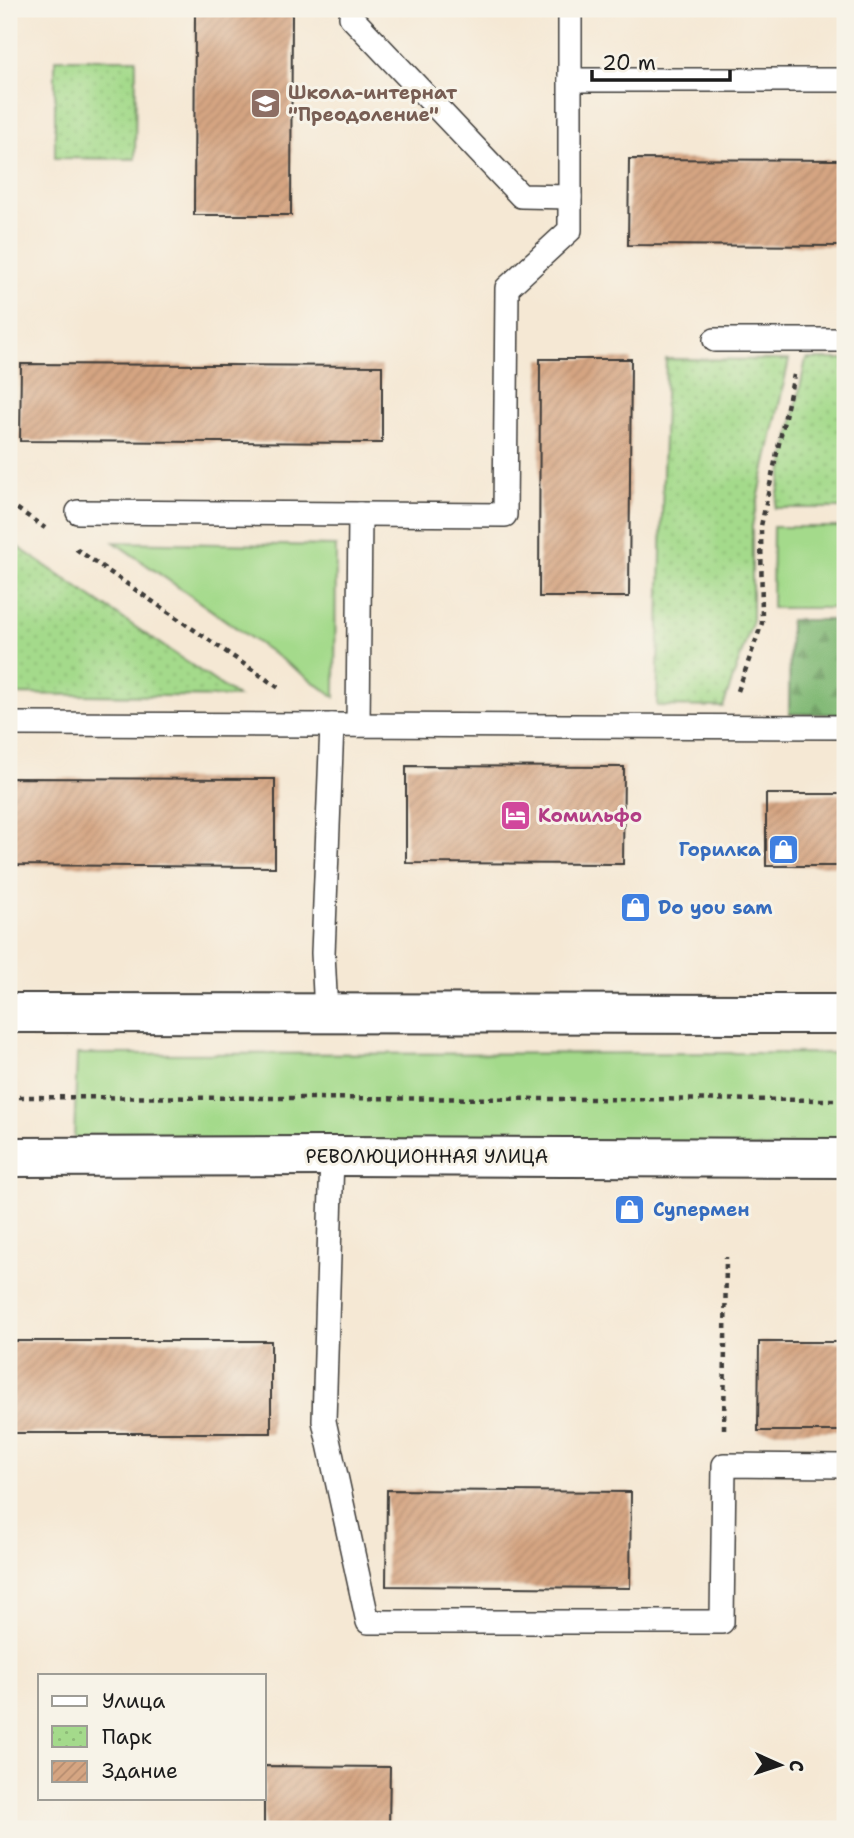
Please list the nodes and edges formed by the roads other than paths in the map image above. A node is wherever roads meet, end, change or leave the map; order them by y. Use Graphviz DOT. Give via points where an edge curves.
graph roads {
  1 [pos="570,9"];
  2 [pos="351,17"];
  3 [pos="570,80"];
  4 [pos="845,80"];
  5 [pos="570,197"];
  6 [pos="715,340"];
  7 [pos="845,340"];
  8 [pos="78,512"];
  9 [pos="360,513"];
  10 [pos="9,724"];
  11 [pos="332,725"];
  12 [pos="358,725"];
  13 [pos="845,727"];
  14 [pos="9,1013"];
  15 [pos="326,1014"];
  16 [pos="845,1014"];
  17 [pos="332,1156"];
  18 [pos="9,1157"];
  19 [pos="845,1158"];
  20 [pos="845,1466"];
  1 -- 3 [label="lane"];
  2 -- 5 [label="lane" via="521,196"];
  3 -- 4 [label="lane"];
  3 -- 5 [label="lane"];
  5 -- 9 [label="lane" via="569,230 507,288 505,515"];
  6 -- 7 [label="lane"];
  8 -- 9 [label="lane"];
  9 -- 12 [label="lane"];
  10 -- 11 [label="lane"];
  11 -- 12 [label="lane"];
  11 -- 15 [label="lane"];
  12 -- 13 [label="lane"];
  14 -- 15 [label="main road"];
  15 -- 16 [label="main road"];
  17 -- 18 [label="main road, РЕВОЛЮЦИОННАЯ УЛИЦА"];
  17 -- 19 [label="main road, РЕВОЛЮЦИОННАЯ УЛИЦА"];
  17 -- 20 [label="lane" via="324,1421 368,1622 722,1622 724,1465"];
}
